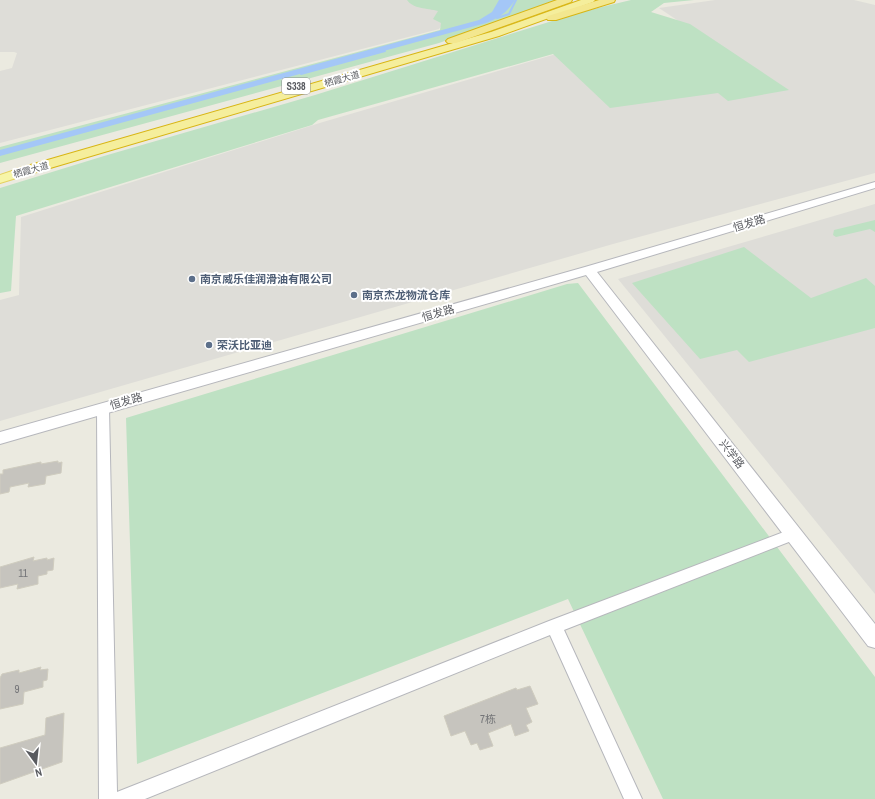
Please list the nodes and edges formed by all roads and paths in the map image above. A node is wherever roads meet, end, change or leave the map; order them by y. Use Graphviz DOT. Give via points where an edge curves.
graph roads {
  1 [pos="567,0"];
  2 [pos="575,0"];
  3 [pos="590,0"];
  4 [pos="610,0"];
  5 [pos="495,34"];
  6 [pos="452,41"];
  7 [pos="0,169"];
  8 [pos="16,169"];
  9 [pos="0,179"];
  10 [pos="875,186"];
  11 [pos="589,270"];
  12 [pos="103,408"];
  13 [pos="0,438"];
  14 [pos="794,534"];
  15 [pos="554,626"];
  16 [pos="875,638"];
  17 [pos="108,799"];
  18 [pos="122,799"];
  19 [pos="633,799"];
  1 -- 6 [label="highway"];
  2 -- 6 [label="highway, 栖霞大道 / S338"];
  3 -- 5 [label="highway, 栖霞大道 / S338"];
  4 -- 5 [label="highway"];
  5 -- 8 [label="highway, 栖霞大道 / S338"];
  6 -- 8 [label="highway, 栖霞大道 / S338"];
  7 -- 8 [label="main road, 栖霞大道 / S338"];
  8 -- 9 [label="main road, 栖霞大道 / S338"];
  10 -- 11 [label="street, 恒发路"];
  11 -- 12 [label="street, 恒发路"];
  11 -- 14 [label="street, 兴学路"];
  12 -- 13 [label="street, 恒发路"];
  12 -- 17 [label="street"];
  14 -- 15 [label="street"];
  14 -- 16 [label="street, 兴学路"];
  15 -- 18 [label="street"];
  15 -- 19 [label="street"];
}
